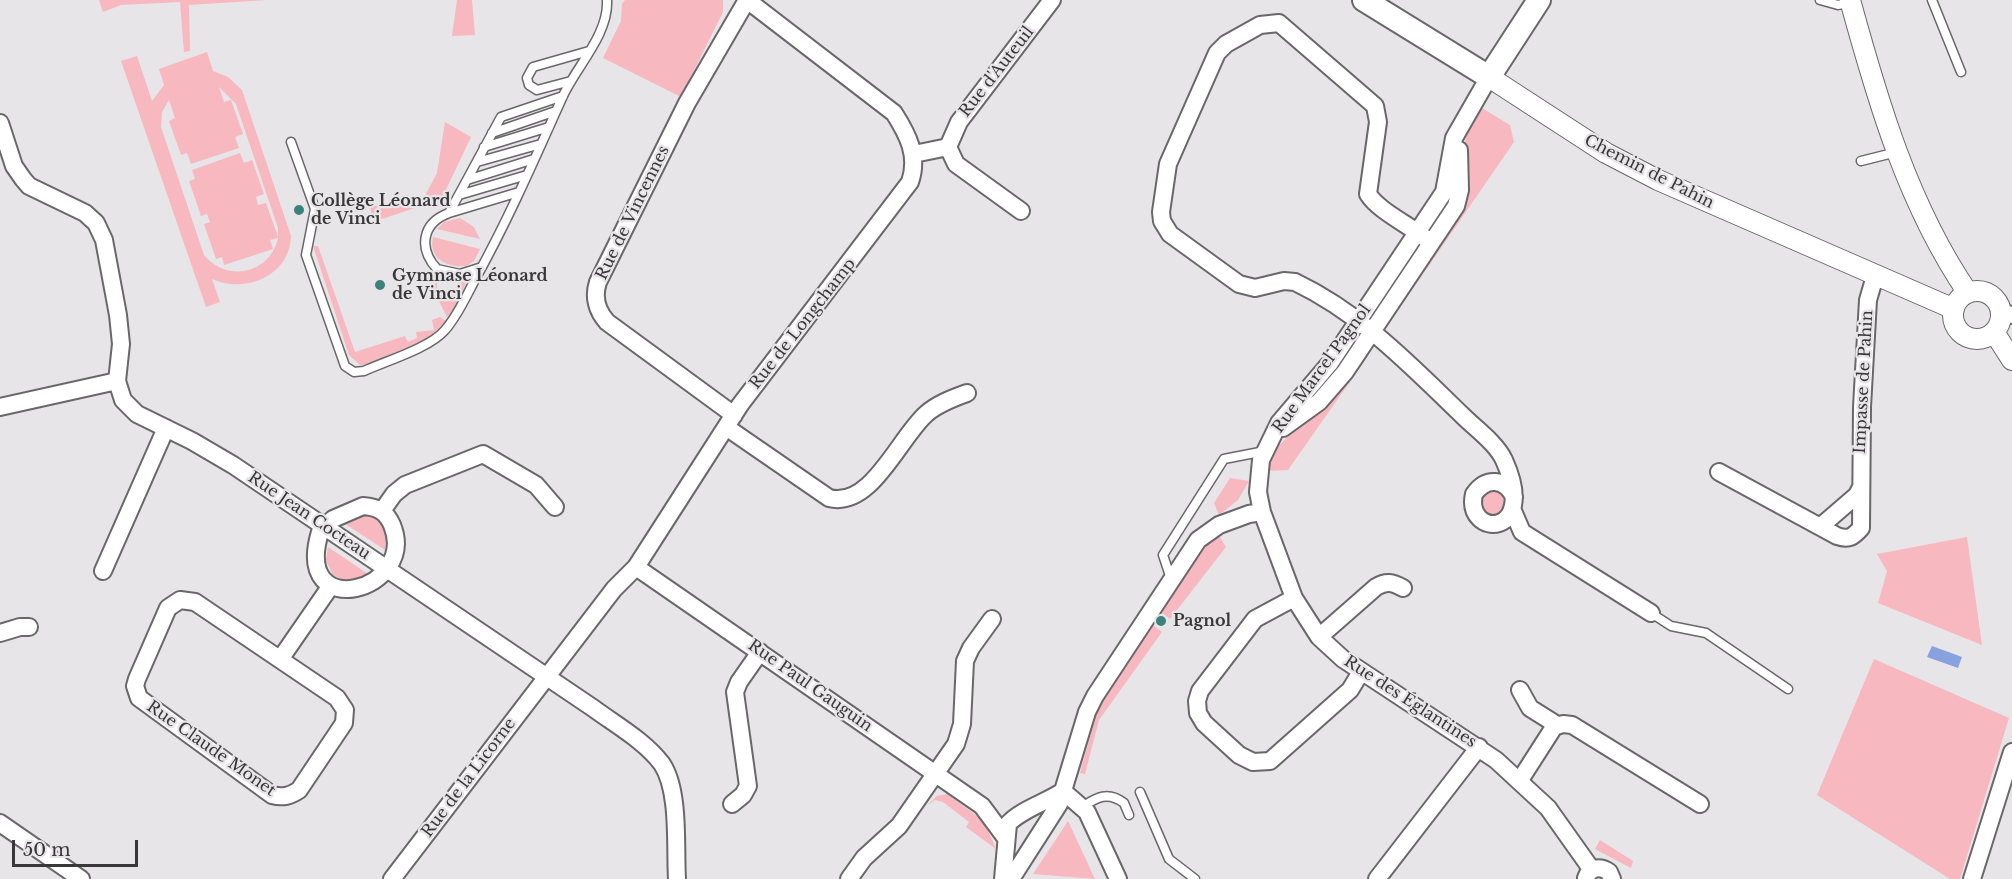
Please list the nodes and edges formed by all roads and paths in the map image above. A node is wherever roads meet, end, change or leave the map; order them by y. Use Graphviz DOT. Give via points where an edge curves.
graph roads {
  1 [pos="607,0"];
  2 [pos="747,0"];
  3 [pos="1052,0"];
  4 [pos="1364,0"];
  5 [pos="1539,0"];
  6 [pos="1820,0"];
  7 [pos="1932,0"];
  8 [pos="1850,1"];
  9 [pos="589,51"];
  10 [pos="1961,72"];
  11 [pos="1489,77"];
  12 [pos="571,81"];
  13 [pos="562,96"];
  14 [pos="556,111"];
  15 [pos="0,123"];
  16 [pos="549,128"];
  17 [pos="492,133"];
  18 [pos="291,142"];
  19 [pos="541,144"];
  20 [pos="484,147"];
  21 [pos="948,147"];
  22 [pos="1897,152"];
  23 [pos="914,154"];
  24 [pos="534,159"];
  25 [pos="1861,161"];
  26 [pos="477,162"];
  27 [pos="527,175"];
  28 [pos="467,180"];
  29 [pos="519,192"];
  30 [pos="459,195"];
  31 [pos="1022,211"];
  32 [pos="449,213"];
  33 [pos="1425,238"];
  34 [pos="483,266"];
  35 [pos="1875,276"];
  36 [pos="1968,293"];
  37 [pos="1954,309"];
  38 [pos="2006,314"];
  39 [pos="1358,321"];
  40 [pos="1373,331"];
  41 [pos="1994,332"];
  42 [pos="2012,360"];
  43 [pos="117,381"];
  44 [pos="967,393"];
  45 [pos="0,406"];
  46 [pos="730,421"];
  47 [pos="166,428"];
  48 [pos="1268,444"];
  49 [pos="1719,472"];
  50 [pos="1860,489"];
  51 [pos="555,507"];
  52 [pos="382,511"];
  53 [pos="1262,512"];
  54 [pos="1821,526"];
  55 [pos="324,527"];
  56 [pos="636,567"];
  57 [pos="387,569"];
  58 [pos="103,571"];
  59 [pos="1172,579"];
  60 [pos="330,587"];
  61 [pos="1403,588"];
  62 [pos="1294,598"];
  63 [pos="1651,613"];
  64 [pos="992,619"];
  65 [pos="29,627"];
  66 [pos="0,633"];
  67 [pos="1319,637"];
  68 [pos="760,652"];
  69 [pos="281,658"];
  70 [pos="1361,672"];
  71 [pos="546,677"];
  72 [pos="1788,689"];
  73 [pos="1520,690"];
  74 [pos="1557,725"];
  75 [pos="1479,747"];
  76 [pos="2012,752"];
  77 [pos="936,773"];
  78 [pos="1520,780"];
  79 [pos="1064,791"];
  80 [pos="1140,792"];
  81 [pos="732,804"];
  82 [pos="1700,804"];
  83 [pos="982,806"];
  84 [pos="1082,807"];
  85 [pos="1019,815"];
  86 [pos="1129,815"];
  87 [pos="0,823"];
  88 [pos="1046,828"];
  89 [pos="1006,840"];
  90 [pos="1020,871"];
  91 [pos="1589,874"];
  92 [pos="81,879"];
  93 [pos="392,879"];
  94 [pos="677,879"];
  95 [pos="849,879"];
  96 [pos="1003,879"];
  97 [pos="1118,879"];
  98 [pos="1195,879"];
  99 [pos="1377,879"];
  100 [pos="1612,879"];
  101 [pos="1972,879"];
  1 -- 9 [label="lane" via="605,19"];
  2 -- 23 [label="street" via="894,113"];
  2 -- 46 [label="street, Rue de Vincennes" via="687,103 596,293 598,309 607,322"];
  3 -- 21 [label="street, Rue d'Auteuil" via="959,122"];
  4 -- 11 [label="main road, Chemin de Pahin"];
  5 -- 11 [label="main road"];
  6 -- 8 [label="lane" via="1838,5"];
  7 -- 10 [label="lane"];
  8 -- 22 [label="street"];
  9 -- 12 [label="lane"];
  9 -- 12 [label="lane" via="533,68 527,78 537,90"];
  11 -- 33 [label="street" via="1460,125 1460,190 1456,206"];
  11 -- 35 [label="street, Chemin de Pahin" via="1606,153 1658,180"];
  12 -- 13 [label="lane"];
  13 -- 14 [label="lane"];
  13 -- 17 [label="lane" via="501,117"];
  14 -- 16 [label="lane"];
  14 -- 17 [label="lane"];
  15 -- 43 [label="street" via="14,166 29,186 85,213 100,231 119,325"];
  16 -- 19 [label="lane"];
  16 -- 20 [label="lane"];
  17 -- 20 [label="lane"];
  18 -- 34 [label="lane" via="315,209 306,255 344,362 351,371 364,371 444,332"];
  19 -- 24 [label="lane"];
  19 -- 26 [label="lane"];
  20 -- 26 [label="lane"];
  21 -- 23 [label="street"];
  21 -- 31 [label="street" via="956,164"];
  22 -- 25 [label="lane"];
  22 -- 36 [label="street" via="1943,256"];
  23 -- 46 [label="street, Rue de Longchamp" via="913,173 906,189"];
  24 -- 27 [label="lane"];
  24 -- 28 [label="lane"];
  26 -- 28 [label="lane"];
  27 -- 29 [label="lane"];
  27 -- 30 [label="lane"];
  28 -- 30 [label="lane"];
  29 -- 32 [label="lane"];
  29 -- 34 [label="lane"];
  30 -- 32 [label="lane"];
  32 -- 34 [label="lane" via="426,230 429,258 437,269 454,275"];
  33 -- 39 [label="street, Rue Marcel Pagnol"];
  33 -- 39 [label="street" via="1368,194 1378,122 1371,101 1279,23 1264,23 1222,46 1168,164 1162,221 1170,234 1239,284 1255,288 1295,282"];
  33 -- 40 [label="street"];
  35 -- 37 [label="street, Chemin de Pahin"];
  35 -- 50 [label="street, Impasse de Pahin" via="1868,300"];
  36 -- 37 [label="street"];
  36 -- 38 [label="street" via="1990,295"];
  37 -- 41 [label="street" via="1954,323 1962,334 1975,339"];
  38 -- 41 [label="street"];
  39 -- 40 [label="street"];
  39 -- 48 [label="street, Rue Marcel Pagnol" via="1330,363 1279,423"];
  40 -- 48 [label="street" via="1319,402"];
  40 -- 63 [label="street" via="1496,449 1507,468 1522,532"];
  41 -- 42 [label="street"];
  43 -- 45 [label="street"];
  43 -- 47 [label="street, Rue Jean Cocteau" via="123,400 132,410"];
  44 -- 46 [label="street, Rue de Vincennes" via="927,413 865,489 847,499 829,498"];
  46 -- 56 [label="street, Rue de Longchamp"];
  47 -- 55 [label="street, Rue Jean Cocteau" via="207,449"];
  47 -- 58 [label="street"];
  48 -- 53 [label="street, Rue Marcel Pagnol" via="1259,479"];
  48 -- 59 [label="lane" via="1224,459 1163,555"];
  49 -- 54 [label="street, Impasse de Pahin"];
  50 -- 54 [label="street"];
  50 -- 54 [label="street, Impasse de Pahin" via="1863,518 1854,536 1846,539"];
  51 -- 52 [label="street" via="536,485 483,454 405,485"];
  52 -- 55 [label="street" via="370,506 357,507"];
  52 -- 57 [label="street" via="390,520 395,537 393,559"];
  53 -- 59 [label="street" via="1208,531"];
  53 -- 62 [label="street, Rue des Églantines"];
  55 -- 57 [label="street, Rue Jean Cocteau"];
  55 -- 60 [label="street" via="318,557 320,571"];
  56 -- 68 [label="street, Rue Paul Gauguin"];
  56 -- 71 [label="street, Rue de Longchamp" via="614,589"];
  57 -- 60 [label="street" via="362,587"];
  57 -- 71 [label="street, Rue Jean Cocteau"];
  59 -- 79 [label="street" via="1091,704"];
  60 -- 69 [label="street"];
  61 -- 67 [label="street" via="1384,582"];
  62 -- 67 [label="street, Rue des Églantines"];
  62 -- 70 [label="street" via="1255,619 1200,691 1197,707 1204,723 1247,761 1270,761 1350,690"];
  63 -- 72 [label="lane" via="1671,626 1706,633"];
  64 -- 77 [label="street" via="965,661 960,734"];
  65 -- 66 [label="street"];
  67 -- 70 [label="street, Rue des Églantines"];
  68 -- 77 [label="street, Rue Paul Gauguin"];
  68 -- 81 [label="street" via="735,692 748,786"];
  69 -- 69 [label="street, Rue Claude Monet" via="195,602 180,600 168,608 137,679 136,693 144,704 272,795 286,797 299,790 344,723 345,714 337,698"];
  70 -- 75 [label="street, Rue des Églantines"];
  71 -- 93 [label="street, Rue de la Licorne"];
  71 -- 94 [label="street, Rue Jean Cocteau" via="637,740 661,764 674,801"];
  73 -- 74 [label="street" via="1530,708"];
  74 -- 78 [label="street"];
  74 -- 82 [label="street" via="1572,725"];
  75 -- 78 [label="street, Rue des Églantines"];
  75 -- 99 [label="street"];
  76 -- 101 [label="street"];
  77 -- 83 [label="street, Rue Paul Gauguin"];
  77 -- 95 [label="street" via="899,826 864,858"];
  78 -- 91 [label="street, Rue des Églantines" via="1548,808"];
  79 -- 84 [label="street"];
  79 -- 85 [label="street"];
  79 -- 88 [label="street"];
  80 -- 98 [label="lane" via="1169,859"];
  83 -- 85 [label="street, Rue Paul Gauguin"];
  83 -- 89 [label="street, Rue Paul Gauguin"];
  84 -- 86 [label="lane" via="1099,796 1109,795 1124,803"];
  84 -- 97 [label="street" via="1098,831"];
  85 -- 88 [label="street" via="1032,814"];
  85 -- 89 [label="street" via="1008,824"];
  87 -- 92 [label="street"];
  88 -- 90 [label="street"];
  89 -- 90 [label="street"];
  89 -- 96 [label="street"];
  91 -- 100 [label="street" via="1604,869"];
}
